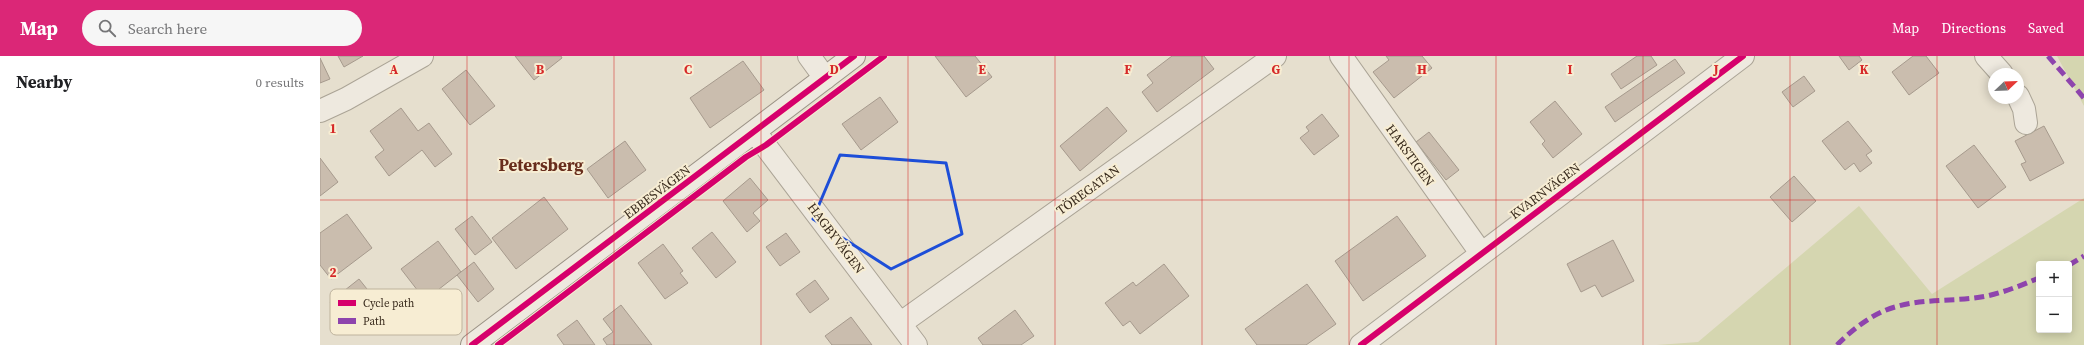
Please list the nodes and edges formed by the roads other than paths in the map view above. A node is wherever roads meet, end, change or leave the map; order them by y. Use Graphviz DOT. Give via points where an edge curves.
graph roads {
  1 [pos="422,56"];
  2 [pos="808,56"];
  3 [pos="854,56"];
  4 [pos="1275,56"];
  5 [pos="1341,56"];
  6 [pos="1743,56"];
  7 [pos="1986,56"];
  8 [pos="1997,68"];
  9 [pos="825,78"];
  10 [pos="2022,104"];
  11 [pos="320,111"];
  12 [pos="2026,123"];
  13 [pos="755,132"];
  14 [pos="1481,253"];
  15 [pos="901,323"];
  16 [pos="472,345"];
  17 [pos="916,345"];
  18 [pos="1361,345"];
  1 -- 11 [label="street"];
  2 -- 9 [label="street"];
  3 -- 9 [label="street, EBBESVÄGEN"];
  4 -- 15 [label="street, TÖREGATAN"];
  5 -- 14 [label="street, HARSTIGEN"];
  6 -- 14 [label="street, KVARNVÄGEN"];
  7 -- 8 [label="street"];
  9 -- 13 [label="street, EBBESVÄGEN"];
  10 -- 12 [label="street"];
  13 -- 15 [label="street, HAGBYVÄGEN"];
  13 -- 16 [label="street, EBBESVÄGEN"];
  14 -- 18 [label="street, KVARNVÄGEN"];
  15 -- 17 [label="street, HAGBYVÄGEN"];
}
